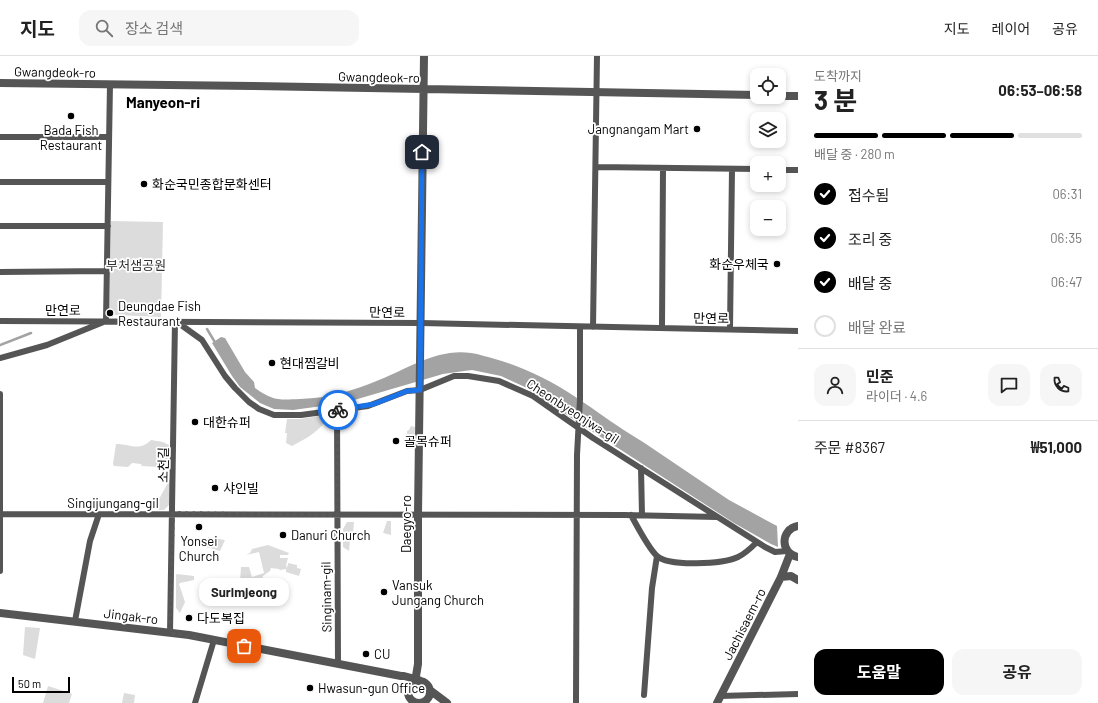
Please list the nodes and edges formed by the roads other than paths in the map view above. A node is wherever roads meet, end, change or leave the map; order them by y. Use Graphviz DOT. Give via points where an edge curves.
graph roads {
  1 [pos="424,56"];
  2 [pos="597,56"];
  3 [pos="0,83"];
  4 [pos="110,84"];
  5 [pos="423,90"];
  6 [pos="596,93"];
  7 [pos="750,95"];
  8 [pos="786,96"];
  9 [pos="798,96"];
  10 [pos="0,137"];
  11 [pos="109,137"];
  12 [pos="596,167"];
  13 [pos="663,168"];
  14 [pos="732,169"];
  15 [pos="750,169"];
  16 [pos="786,170"];
  17 [pos="798,170"];
  18 [pos="0,182"];
  19 [pos="108,182"];
  20 [pos="0,226"];
  21 [pos="108,226"];
  22 [pos="107,271"];
  23 [pos="0,272"];
  24 [pos="0,321"];
  25 [pos="106,321"];
  26 [pos="175,321"];
  27 [pos="421,323"];
  28 [pos="580,327"];
  29 [pos="593,327"];
  30 [pos="662,328"];
  31 [pos="730,329"];
  32 [pos="798,331"];
  33 [pos="0,358"];
  34 [pos="420,387"];
  35 [pos="0,394"];
  36 [pos="337,410"];
  37 [pos="578,425"];
  38 [pos="641,468"];
  39 [pos="173,513"];
  40 [pos="0,514"];
  41 [pos="99,514"];
  42 [pos="337,515"];
  43 [pos="418,515"];
  44 [pos="577,515"];
  45 [pos="631,515"];
  46 [pos="642,515"];
  47 [pos="717,517"];
  48 [pos="798,526"];
  49 [pos="757,542"];
  50 [pos="792,554"];
  51 [pos="657,556"];
  52 [pos="0,571"];
  53 [pos="781,577"];
  54 [pos="798,580"];
  55 [pos="0,612"];
  56 [pos="75,621"];
  57 [pos="170,633"];
  58 [pos="214,640"];
  59 [pos="338,664"];
  60 [pos="418,664"];
  61 [pos="400,676"];
  62 [pos="416,682"];
  63 [pos="431,691"];
  64 [pos="644,694"];
  65 [pos="798,694"];
  66 [pos="718,700"];
  67 [pos="415,702"];
  68 [pos="425,702"];
  69 [pos="195,703"];
  70 [pos="442,703"];
  71 [pos="576,703"];
  1 -- 5 [label="street, Daegyo-ro"];
  2 -- 6 [label="street"];
  3 -- 4 [label="street, Gwangdeok-ro"];
  4 -- 5 [label="street, Gwangdeok-ro"];
  4 -- 11 [label="street"];
  5 -- 6 [label="street, Gwangdeok-ro"];
  5 -- 27 [label="street, Daegyo-ro"];
  6 -- 7 [label="street, Gwangdeok-ro"];
  6 -- 12 [label="street"];
  8 -- 9 [label="street"];
  10 -- 11 [label="street"];
  11 -- 19 [label="street"];
  12 -- 13 [label="street"];
  12 -- 29 [label="street"];
  13 -- 14 [label="street"];
  13 -- 30 [label="street"];
  14 -- 15 [label="street"];
  14 -- 31 [label="street"];
  16 -- 17 [label="street"];
  18 -- 19 [label="street"];
  19 -- 21 [label="street"];
  20 -- 21 [label="street"];
  21 -- 22 [label="street"];
  22 -- 23 [label="street"];
  22 -- 25 [label="street"];
  24 -- 25 [label="street, 만연로"];
  25 -- 26 [label="street, 만연로"];
  25 -- 33 [label="street" via="47,345"];
  26 -- 27 [label="street, 만연로"];
  26 -- 36 [label="street, Cheonbyeonjwa-gil" via="202,340 235,388 259,409 287,416"];
  26 -- 39 [label="street, 소천길"];
  27 -- 28 [label="street, 만연로"];
  27 -- 34 [label="street, Daegyo-ro"];
  28 -- 29 [label="street, 만연로"];
  28 -- 37 [label="street"];
  29 -- 30 [label="street, 만연로"];
  30 -- 31 [label="street, 만연로"];
  31 -- 32 [label="street, 만연로"];
  34 -- 36 [label="street, Cheonbyeonjwa-gil" via="374,404"];
  34 -- 37 [label="street, Cheonbyeonjwa-gil" via="454,376 491,379 533,396"];
  34 -- 43 [label="street, Daegyo-ro"];
  35 -- 40 [label="street"];
  36 -- 42 [label="street, Singinam-gil"];
  37 -- 38 [label="street, Cheonbyeonjwa-gil"];
  37 -- 44 [label="street"];
  38 -- 46 [label="street"];
  38 -- 47 [label="street, Cheonbyeonjwa-gil"];
  39 -- 41 [label="street, Singijungang-gil"];
  39 -- 42 [label="street, Singijungang-gil"];
  39 -- 57 [label="street, 소천길"];
  40 -- 41 [label="street, Singijungang-gil"];
  40 -- 52 [label="street"];
  41 -- 56 [label="street" via="90,541"];
  42 -- 43 [label="street, Singijungang-gil"];
  42 -- 59 [label="street, Singinam-gil"];
  43 -- 44 [label="street, Singijungang-gil"];
  43 -- 60 [label="street, Daegyo-ro"];
  44 -- 45 [label="street, Singijungang-gil"];
  44 -- 71 [label="street"];
  45 -- 46 [label="street, Singijungang-gil"];
  45 -- 51 [label="street"];
  46 -- 47 [label="street, Singijungang-gil"];
  47 -- 49 [label="street, Cheonbyeonjwa-gil"];
  48 -- 50 [label="street" via="790,529 784,537 784,542"];
  49 -- 50 [label="street, Cheonbyeonjwa-gil" via="775,552"];
  49 -- 51 [label="street" via="738,557 720,563 672,562"];
  50 -- 53 [label="street, Jachisaem-ro"];
  51 -- 64 [label="street"];
  53 -- 54 [label="street" via="791,576"];
  53 -- 66 [label="street, Jachisaem-ro"];
  55 -- 56 [label="street, Jingak-ro"];
  56 -- 57 [label="street, Jingak-ro"];
  57 -- 58 [label="street, Jingak-ro"];
  58 -- 59 [label="street, Jingak-ro"];
  58 -- 69 [label="street"];
  59 -- 61 [label="street, Jingak-ro"];
  60 -- 61 [label="street"];
  60 -- 62 [label="street, Daegyo-ro" via="420,667"];
  61 -- 62 [label="street"];
  62 -- 63 [label="street" via="429,686"];
  62 -- 67 [label="street" via="409,696"];
  63 -- 68 [label="street"];
  63 -- 70 [label="street"];
  65 -- 66 [label="street"];
  67 -- 68 [label="street"];
  68 -- 70 [label="street"];
}
